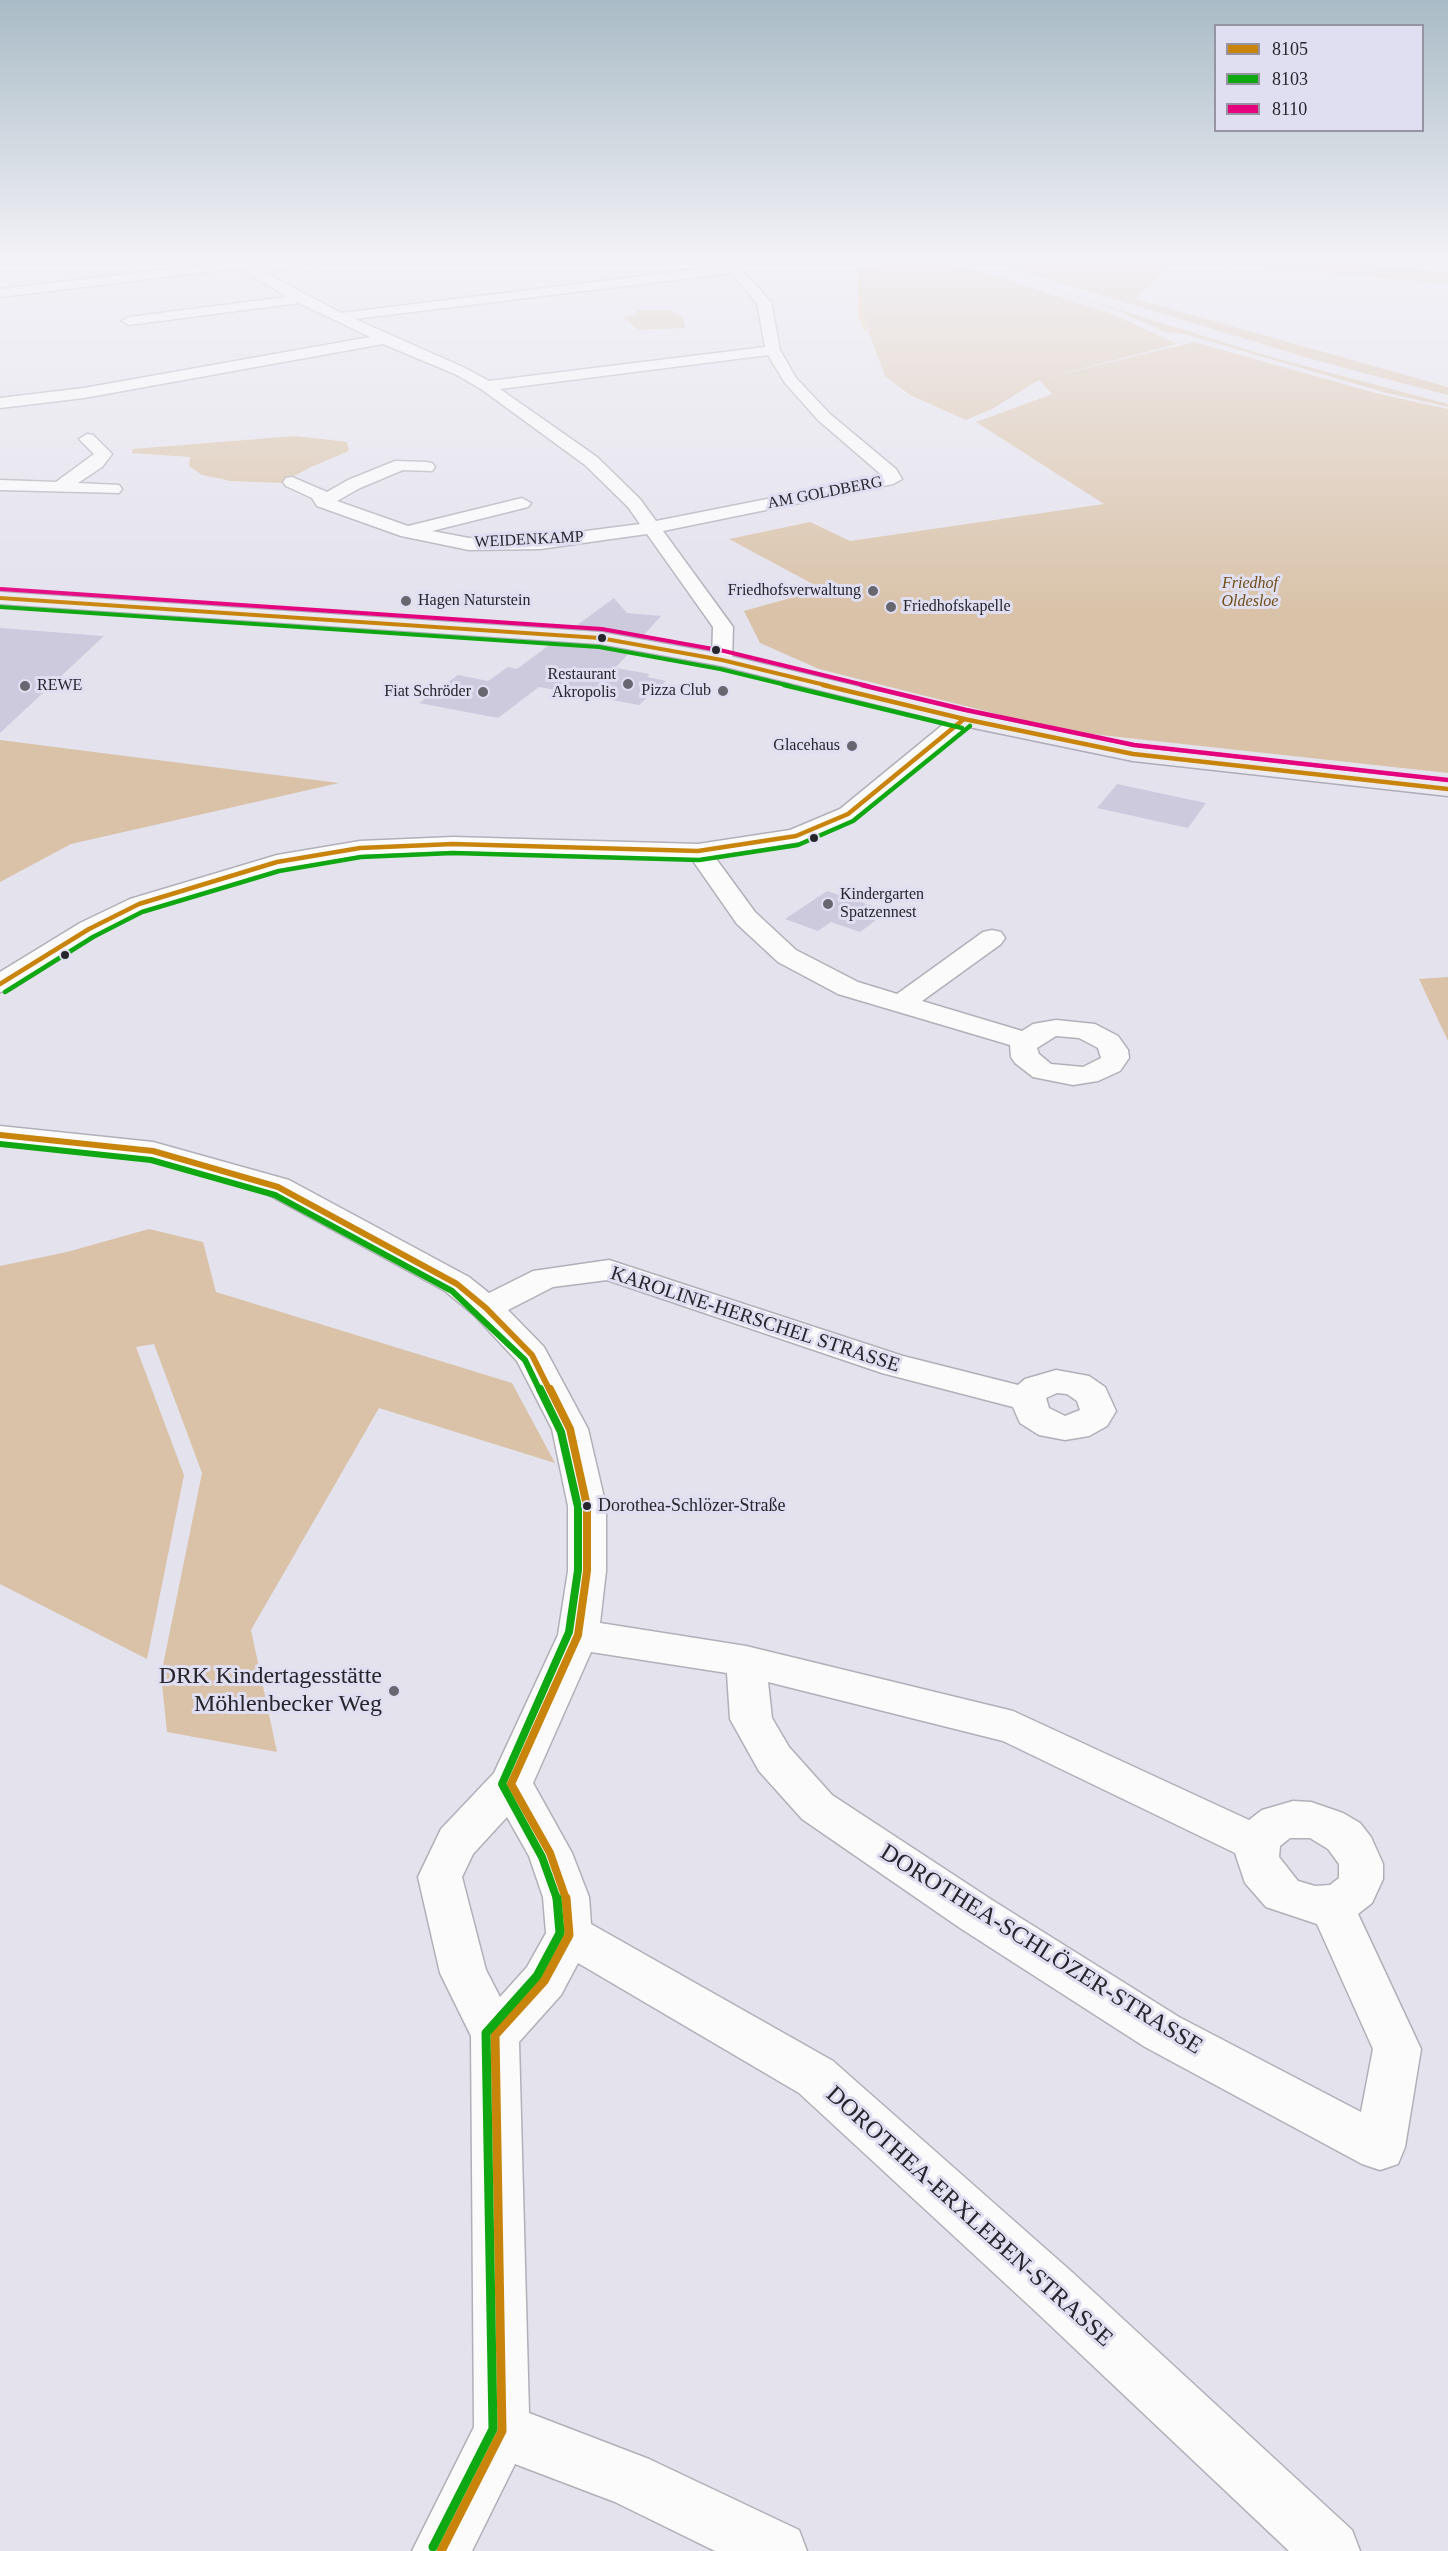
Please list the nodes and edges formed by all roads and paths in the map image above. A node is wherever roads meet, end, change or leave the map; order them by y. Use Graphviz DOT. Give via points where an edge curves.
graph roads {
  1 [pos="173,377"];
  2 [pos="470,377"];
  3 [pos="557,377"];
  4 [pos="788,377"];
  5 [pos="486,386"];
  6 [pos="0,403"];
  7 [pos="87,440"];
  8 [pos="426,467"];
  9 [pos="292,482"];
  10 [pos="0,485"];
  11 [pos="60,487"];
  12 [pos="113,489"];
  13 [pos="323,502"];
  14 [pos="522,503"];
  15 [pos="651,528"];
  16 [pos="408,532"];
  17 [pos="0,598"];
  18 [pos="722,660"];
  19 [pos="964,719"];
  20 [pos="1448,789"];
  21 [pos="698,851"];
  22 [pos="992,938"];
  23 [pos="0,984"];
  24 [pos="902,1003"];
  25 [pos="1026,1041"];
  26 [pos="0,1135"];
  27 [pos="486,1308"];
  28 [pos="1028,1399"];
  29 [pos="578,1635"];
  30 [pos="746,1661"];
  31 [pos="511,1784"];
  32 [pos="1258,1844"];
  33 [pos="1331,1904"];
  34 [pos="569,1935"];
  35 [pos="495,2035"];
  36 [pos="502,2431"];
  37 [pos="441,2551"];
  38 [pos="778,2551"];
  39 [pos="1331,2551"];
  1 -- 6 [label="street"];
  2 -- 5 [label="street"];
  3 -- 5 [label="street"];
  4 -- 15 [label="street, AM GOLDBERG" via="807,400 893,479"];
  5 -- 15 [label="street" via="591,461 634,503"];
  7 -- 11 [label="street" via="104,454"];
  8 -- 13 [label="street" via="401,465"];
  9 -- 13 [label="street, WEIDENKAMP" via="320,495"];
  10 -- 11 [label="street"];
  11 -- 12 [label="street"];
  13 -- 16 [label="street, WEIDENKAMP"];
  14 -- 16 [label="street, WEIDENKAMP"];
  15 -- 16 [label="street, WEIDENKAMP" via="507,544 469,544"];
  15 -- 18 [label="street" via="723,627"];
  17 -- 18 [label="main road" via="544,633 666,648"];
  18 -- 19 [label="main road"];
  19 -- 20 [label="main road" via="1133,754"];
  19 -- 21 [label="street" via="848,814 796,836"];
  21 -- 23 [label="street" via="453,844 360,848 277,862 139,904 89,929"];
  21 -- 24 [label="street" via="746,918 787,956 848,988"];
  22 -- 24 [label="street"];
  24 -- 25 [label="street"];
  26 -- 27 [label="street" via="153,1151 278,1187 457,1284"];
  27 -- 28 [label="street, KAROLINE-HERSCHEL STRASSE" via="545,1278 609,1270 894,1365"];
  27 -- 29 [label="street" via="532,1355 570,1430 587,1506 587,1570"];
  29 -- 30 [label="street"];
  29 -- 31 [label="street"];
  30 -- 32 [label="street" via="1013,1727"];
  30 -- 33 [label="street, DOROTHEA-SCHLÖZER-STRASSE" via="751,1719 774,1759 817,1807 1162,2032 1380,2147 1397,2049"];
  31 -- 34 [label="street" via="550,1853 566,1897"];
  31 -- 35 [label="street" via="457,1842 440,1877 463,1973"];
  32 -- 33 [label="street" via="1261,1870 1282,1894 1315,1905"];
  32 -- 33 [label="street" via="1277,1823 1293,1819 1328,1826 1344,1836 1361,1864 1361,1879 1346,1899"];
  34 -- 35 [label="street" via="544,1981"];
  34 -- 39 [label="street, DOROTHEA-ERXLEBEN-STRASSE" via="816,2077 1053,2291"];
  35 -- 36 [label="street"];
  36 -- 37 [label="street"];
  36 -- 38 [label="street" via="629,2479"];
}
